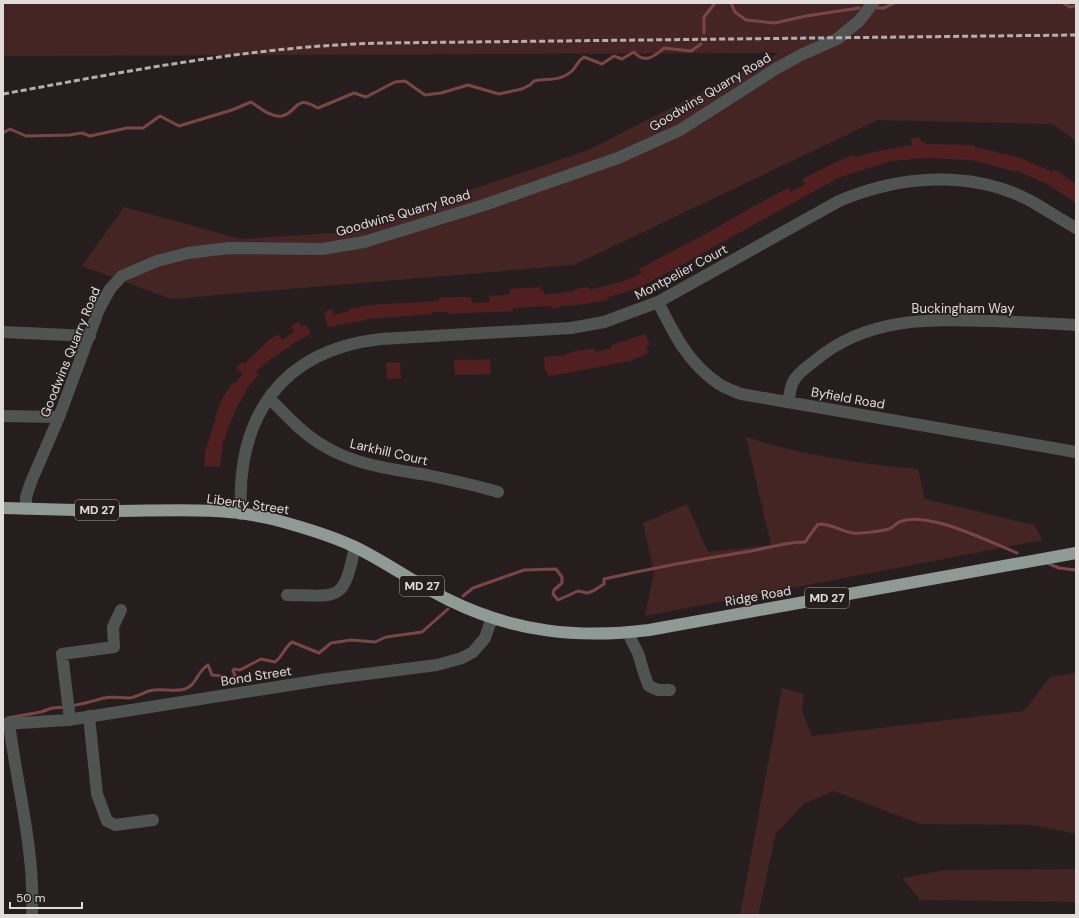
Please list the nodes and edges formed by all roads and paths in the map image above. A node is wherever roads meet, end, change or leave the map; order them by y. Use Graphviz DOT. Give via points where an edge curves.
graph roads {
  1 [pos="873,3"];
  2 [pos="1076,228"];
  3 [pos="658,302"];
  4 [pos="1076,325"];
  5 [pos="3,332"];
  6 [pos="90,336"];
  7 [pos="269,398"];
  8 [pos="788,402"];
  9 [pos="3,416"];
  10 [pos="59,417"];
  11 [pos="1076,452"];
  12 [pos="498,492"];
  13 [pos="3,508"];
  14 [pos="26,509"];
  15 [pos="241,514"];
  16 [pos="355,547"];
  17 [pos="1076,553"];
  18 [pos="287,595"];
  19 [pos="121,610"];
  20 [pos="492,618"];
  21 [pos="629,632"];
  22 [pos="670,690"];
  23 [pos="70,716"];
  24 [pos="89,716"];
  25 [pos="5,722"];
  26 [pos="153,820"];
  27 [pos="32,915"];
  1 -- 6 [label="street, Goodwins Quarry Road" via="859,21 837,39 777,68 680,130 618,158 484,205 364,242 322,249 229,248 157,260 136,268 118,279 110,289 99,309"];
  2 -- 3 [label="street, Montpelier Court" via="1028,200 1003,189 952,180 905,181 859,193 839,202"];
  3 -- 7 [label="street, Montpelier Court" via="604,322 571,328 358,342 326,352 309,361 291,374"];
  3 -- 8 [label="street, Byfield Road" via="679,344 719,385 741,394"];
  4 -- 8 [label="street, Buckingham Way" via="944,319 902,322 874,329 850,337 829,349 808,366 793,381"];
  5 -- 6 [label="street"];
  6 -- 10 [label="street, Goodwins Quarry Road"];
  7 -- 12 [label="street, Larkhill Court" via="324,447 343,456 368,464 469,483"];
  7 -- 15 [label="street, Montpelier Court" via="254,424 244,452 240,476"];
  8 -- 11 [label="street, Byfield Road"];
  9 -- 10 [label="street"];
  10 -- 14 [label="street, Goodwins Quarry Road" via="30,482"];
  13 -- 14 [label="highway, Liberty Street / MD 27"];
  14 -- 15 [label="highway, Liberty Street / MD 27" via="192,510"];
  15 -- 16 [label="highway, Liberty Street / MD 27" via="298,526"];
  16 -- 18 [label="street" via="346,583 338,592 329,595"];
  16 -- 20 [label="highway, Liberty Street / MD 27" via="428,590"];
  17 -- 21 [label="highway, Ridge Road / MD 27"];
  19 -- 23 [label="street" via="113,627 114,647 62,654"];
  20 -- 21 [label="highway, Ridge Road / MD 27" via="510,624 556,632"];
  20 -- 24 [label="street, Bond Street" via="485,638 473,652 437,665 327,679"];
  21 -- 22 [label="street" via="648,686 658,690"];
  23 -- 24 [label="street, Bond Street"];
  23 -- 25 [label="street, Bond Street"];
  24 -- 26 [label="street" via="97,794 107,821 115,825"];
  25 -- 27 [label="street" via="31,859"];
}
